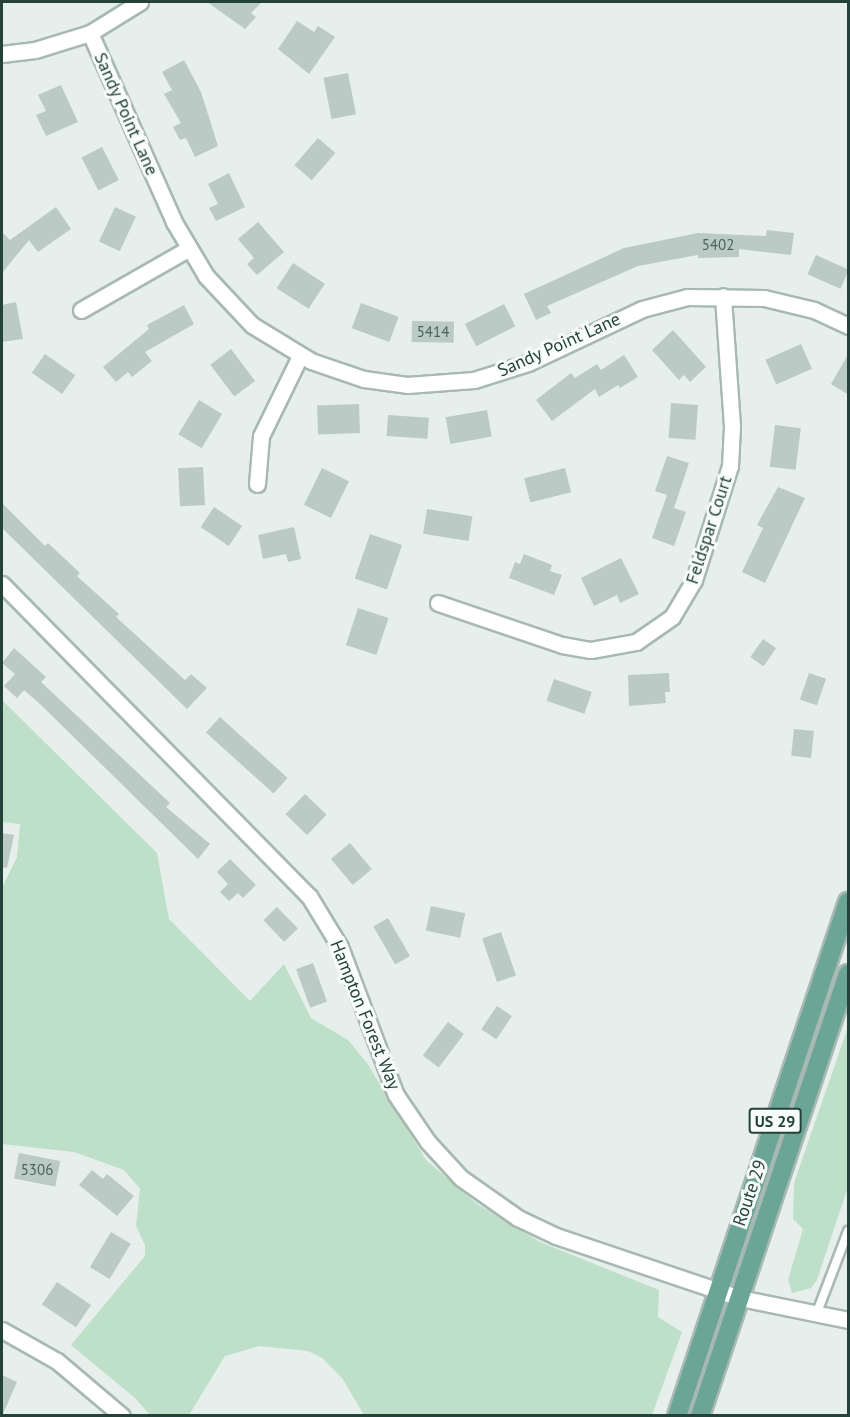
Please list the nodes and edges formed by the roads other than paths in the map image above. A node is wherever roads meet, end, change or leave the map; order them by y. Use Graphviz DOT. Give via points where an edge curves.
graph roads {
  1 [pos="140,2"];
  2 [pos="90,33"];
  3 [pos="2,54"];
  4 [pos="188,249"];
  5 [pos="723,296"];
  6 [pos="81,310"];
  7 [pos="849,326"];
  8 [pos="300,356"];
  9 [pos="257,484"];
  10 [pos="2,584"];
  11 [pos="438,603"];
  12 [pos="849,902"];
  13 [pos="849,974"];
  14 [pos="849,1230"];
  15 [pos="717,1291"];
  16 [pos="740,1298"];
  17 [pos="815,1316"];
  18 [pos="849,1320"];
  19 [pos="2,1330"];
  20 [pos="122,1416"];
  21 [pos="677,1416"];
  22 [pos="700,1416"];
  1 -- 2 [label="street"];
  2 -- 3 [label="street" via="34,50"];
  2 -- 4 [label="street, Sandy Point Lane"];
  4 -- 6 [label="street"];
  4 -- 8 [label="street, Sandy Point Lane" via="237,311"];
  5 -- 7 [label="street, Sandy Point Lane" via="791,303"];
  5 -- 8 [label="street, Sandy Point Lane" via="687,297 642,309 528,363 474,380 407,384 364,379"];
  5 -- 11 [label="street, Feldspar Court" via="732,426 730,466 694,580 672,617 636,642 591,650 562,645"];
  8 -- 9 [label="street" via="261,436"];
  10 -- 15 [label="street, Hampton Forest Way" via="309,896 340,947 396,1095 445,1161 481,1194 556,1236"];
  12 -- 15 [label="main road, Route 29 / US 29"];
  13 -- 16 [label="main road, Route 29 / US 29"];
  14 -- 17 [label="lane"];
  15 -- 16 [label="street, Hampton Forest Way"];
  15 -- 21 [label="main road, Route 29 / US 29"];
  16 -- 17 [label="street, Hampton Forest Way"];
  16 -- 22 [label="main road, Route 29 / US 29"];
  17 -- 18 [label="street, Hampton Forest Way"];
  19 -- 20 [label="street" via="57,1360"];
}
